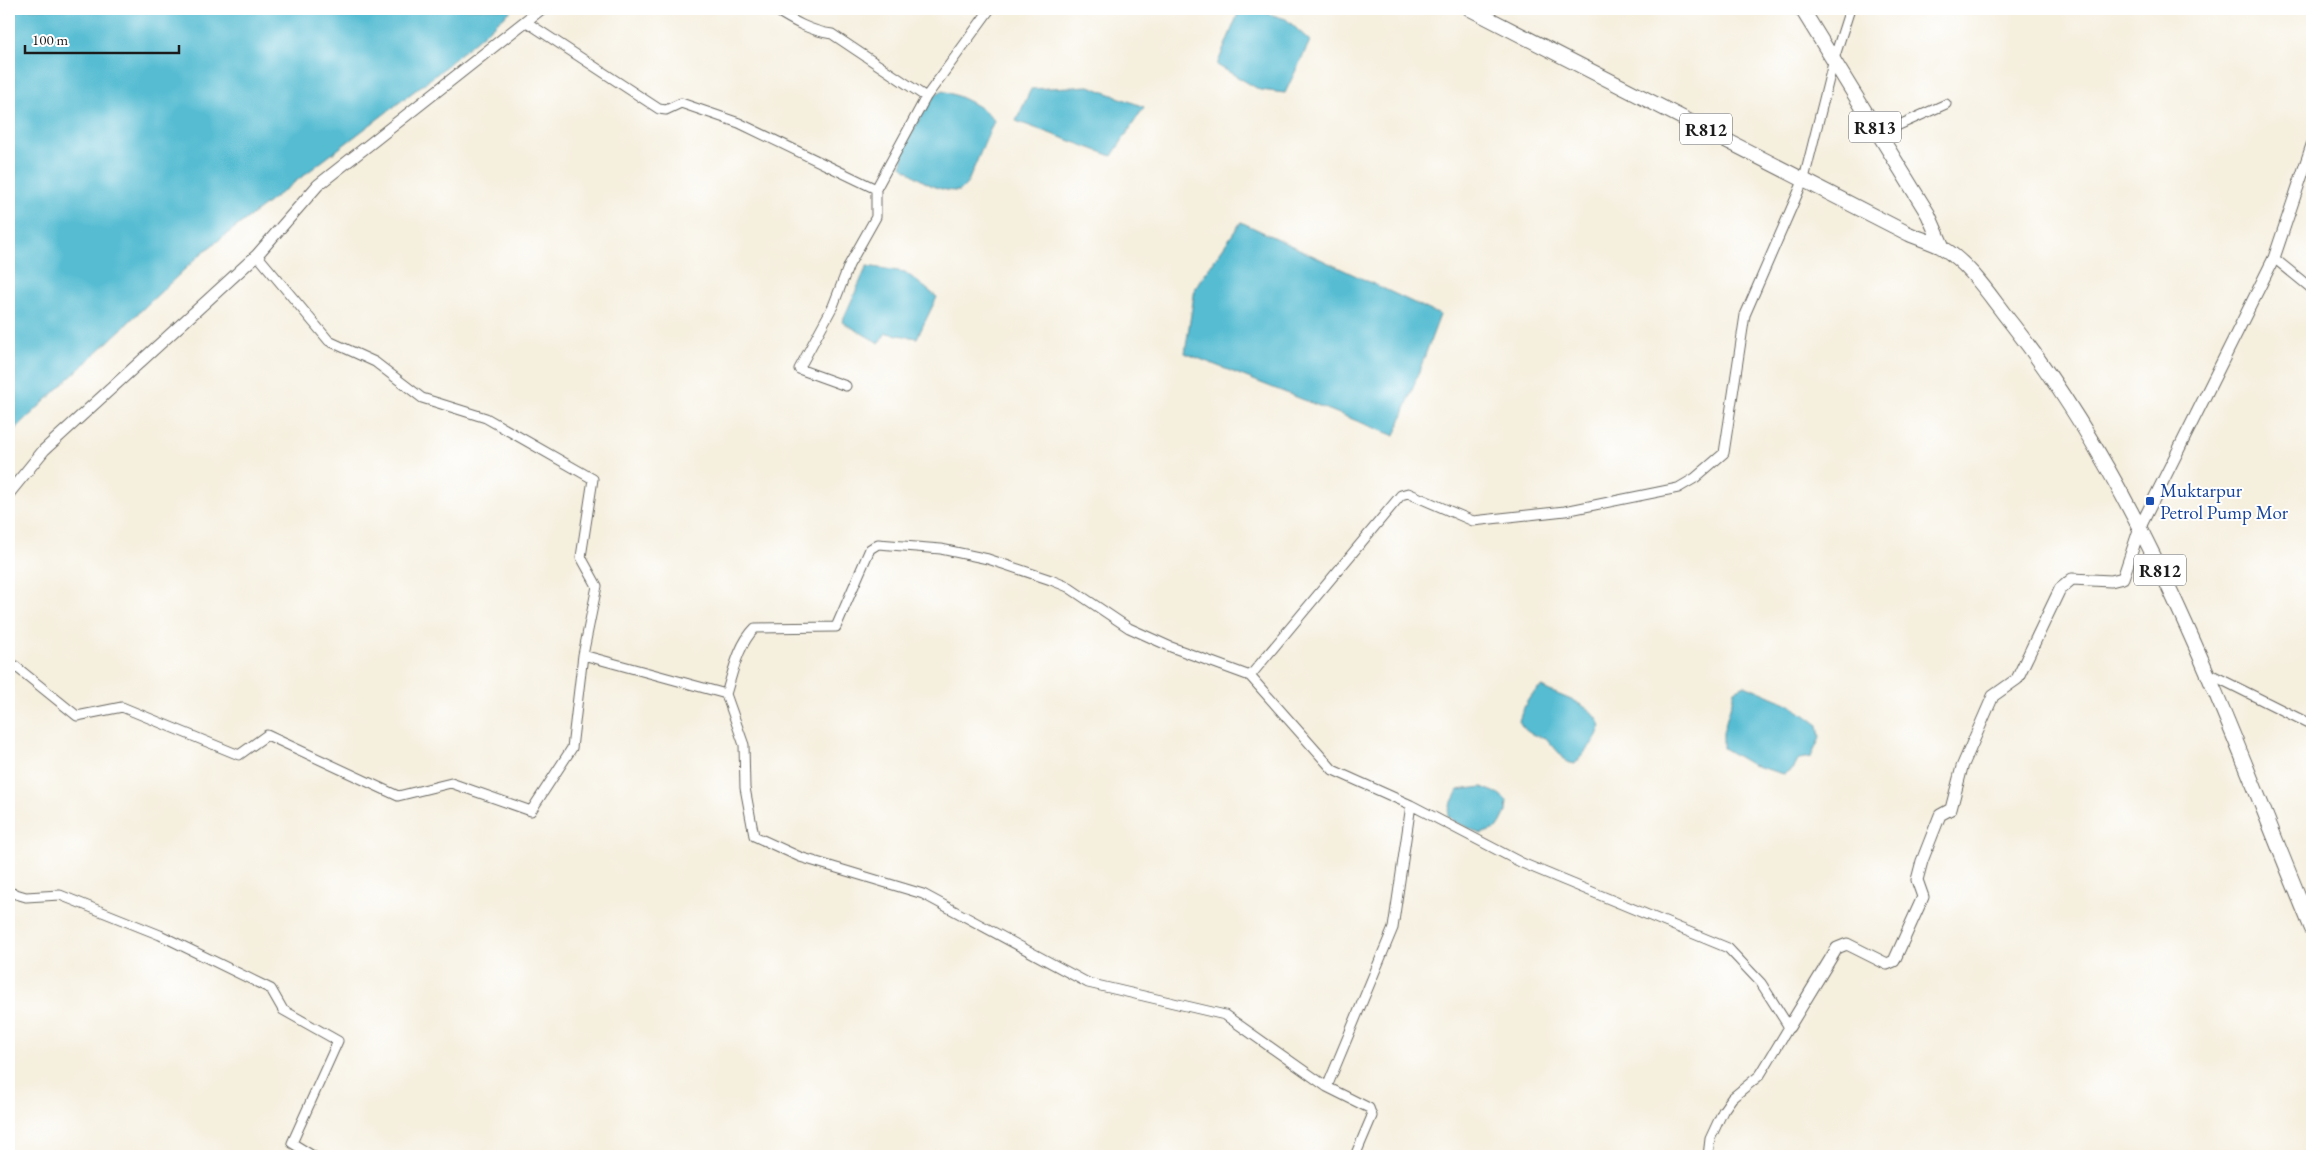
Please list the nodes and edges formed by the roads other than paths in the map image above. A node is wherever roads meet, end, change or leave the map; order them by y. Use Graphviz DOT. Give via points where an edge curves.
graph roads {
  1 [pos="541,9"];
  2 [pos="774,9"];
  3 [pos="990,9"];
  4 [pos="1470,9"];
  5 [pos="1802,9"];
  6 [pos="1850,9"];
  7 [pos="525,21"];
  8 [pos="1834,59"];
  9 [pos="926,97"];
  10 [pos="1946,104"];
  11 [pos="1879,134"];
  12 [pos="2312,145"];
  13 [pos="1804,179"];
  14 [pos="876,189"];
  15 [pos="1943,248"];
  16 [pos="257,255"];
  17 [pos="2274,258"];
  18 [pos="2312,290"];
  19 [pos="846,386"];
  20 [pos="9,493"];
  21 [pos="2140,526"];
  22 [pos="583,655"];
  23 [pos="9,661"];
  24 [pos="2206,672"];
  25 [pos="1250,676"];
  26 [pos="726,694"];
  27 [pos="2312,724"];
  28 [pos="1411,805"];
  29 [pos="9,892"];
  30 [pos="2312,929"];
  31 [pos="1789,1027"];
  32 [pos="1327,1087"];
  33 [pos="313,1156"];
  34 [pos="1355,1156"];
  35 [pos="1708,1156"];
  1 -- 7 [label="street"];
  2 -- 9 [label="street" via="792,21 832,34"];
  3 -- 9 [label="street"];
  4 -- 13 [label="main road, R812"];
  5 -- 8 [label="main road, R813"];
  6 -- 8 [label="street"];
  7 -- 14 [label="street" via="659,109 666,110 681,103 739,124"];
  7 -- 16 [label="street" via="318,185"];
  8 -- 11 [label="main road, R813"];
  8 -- 13 [label="street"];
  9 -- 14 [label="street"];
  10 -- 11 [label="street"];
  11 -- 15 [label="main road, R813" via="1928,214"];
  12 -- 17 [label="street"];
  13 -- 15 [label="main road, R812" via="1909,234"];
  13 -- 25 [label="street" via="1745,315 1724,453 1678,488 1566,511 1473,522 1408,493 1401,495"];
  14 -- 19 [label="street" via="876,217 799,369"];
  15 -- 21 [label="main road, R812" via="1970,272 2032,350 2092,442"];
  16 -- 20 [label="street" via="44,450"];
  16 -- 22 [label="street" via="329,341 375,362 422,398 486,418 594,479 581,557 597,586"];
  17 -- 18 [label="street"];
  17 -- 21 [label="street"];
  21 -- 24 [label="main road, R812"];
  21 -- 31 [label="street" via="2123,578 2111,581 2072,578 2060,589 2017,678 1993,696 1962,767 1951,809 1940,815 1922,861 1917,880 1923,897 1896,957 1887,964 1847,944 1837,948"];
  22 -- 23 [label="street" via="572,748 531,811 451,783 398,796 266,735 239,756 122,707 77,716"];
  22 -- 26 [label="street"];
  24 -- 27 [label="street"];
  24 -- 30 [label="main road, R812"];
  25 -- 26 [label="street" via="1129,628 1068,587 1051,580 988,559 941,549 878,544 870,549 836,627 755,628 738,656"];
  25 -- 28 [label="street" via="1333,770"];
  26 -- 32 [label="street" via="744,745 745,788 754,836 800,857 923,894 1088,983 1225,1015"];
  28 -- 31 [label="street" via="1522,863 1728,948 1761,983"];
  28 -- 32 [label="street" via="1393,928"];
  29 -- 33 [label="street" via="26,897 60,895 160,935 271,989 283,1010 338,1041 292,1143"];
  31 -- 35 [label="street" via="1760,1075 1732,1098 1710,1140"];
  32 -- 34 [label="street" via="1369,1108 1372,1116"];
}
